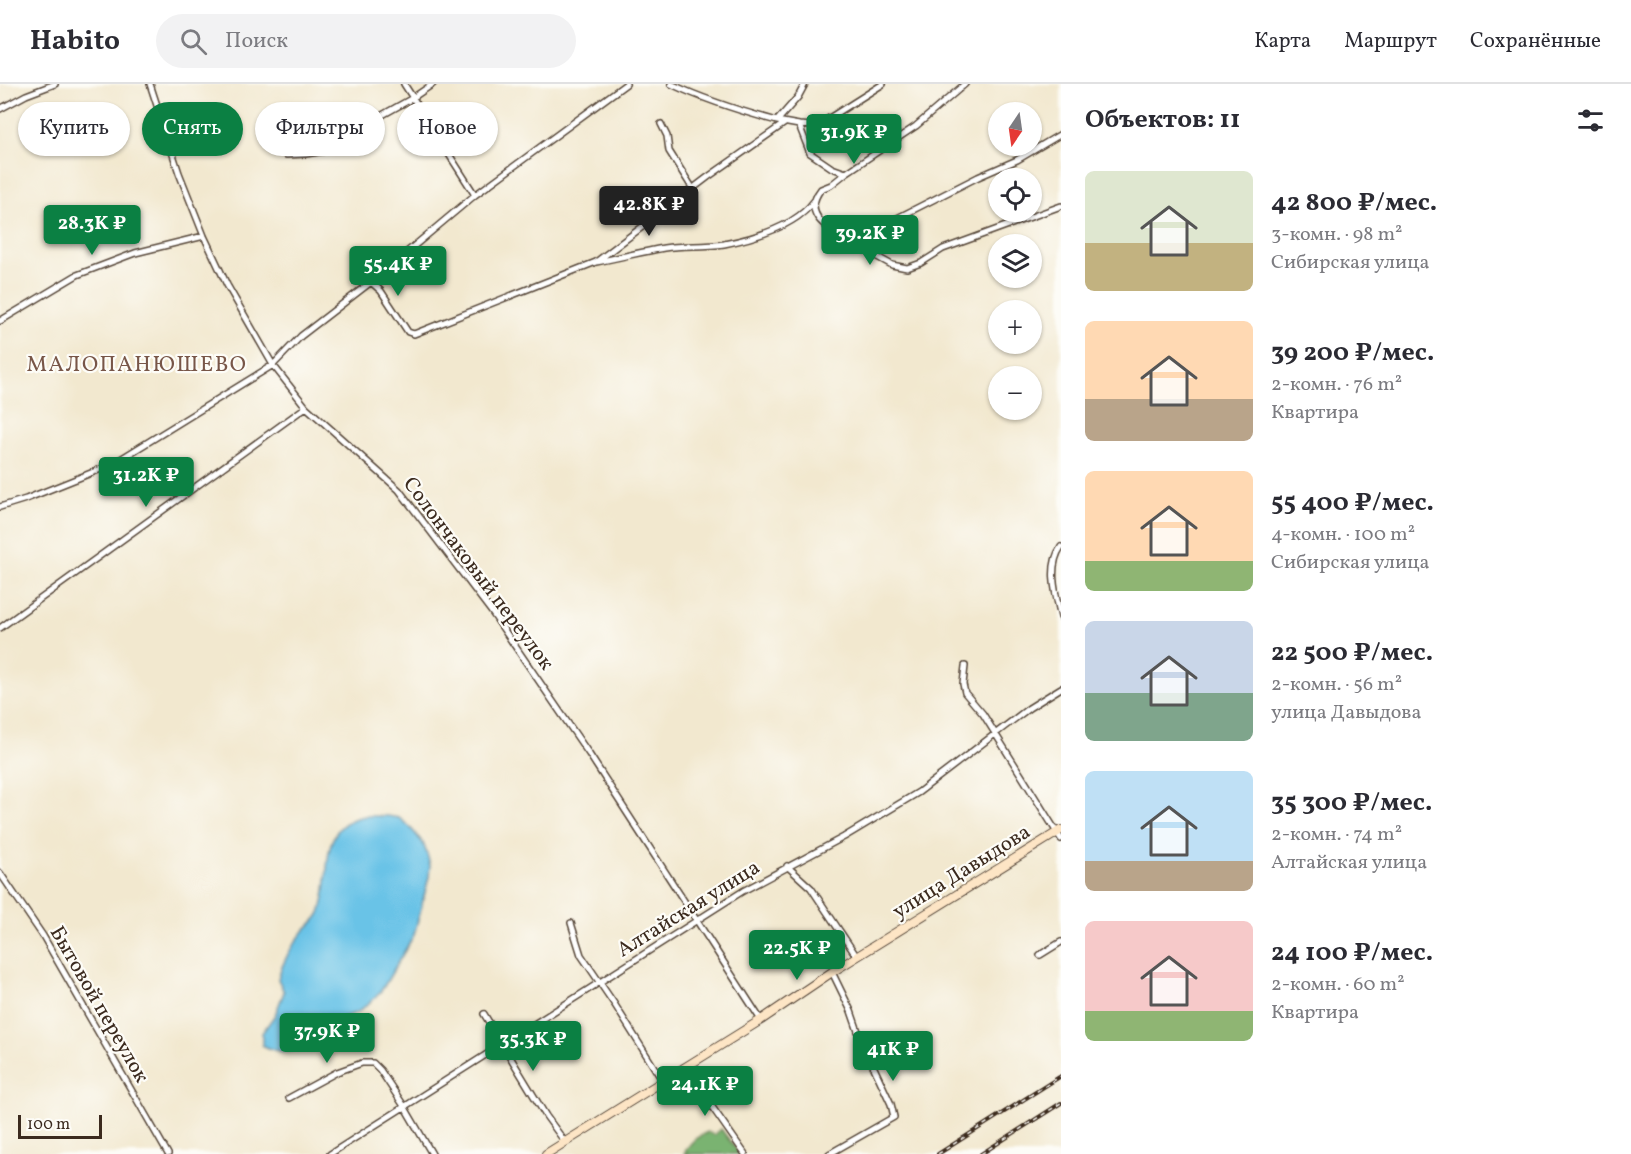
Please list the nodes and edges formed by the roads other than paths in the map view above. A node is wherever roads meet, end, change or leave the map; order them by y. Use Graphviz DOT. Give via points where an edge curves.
graph roads {
  1 [pos="55,84"];
  2 [pos="150,84"];
  3 [pos="404,84"];
  4 [pos="434,84"];
  5 [pos="626,84"];
  6 [pos="671,84"];
  7 [pos="805,84"];
  8 [pos="884,84"];
  9 [pos="965,84"];
  10 [pos="411,99"];
  11 [pos="0,109"];
  12 [pos="385,114"];
  13 [pos="777,121"];
  14 [pos="785,123"];
  15 [pos="661,124"];
  16 [pos="799,125"];
  17 [pos="1061,134"];
  18 [pos="846,173"];
  19 [pos="693,189"];
  20 [pos="475,195"];
  21 [pos="814,201"];
  22 [pos="1061,206"];
  23 [pos="204,236"];
  24 [pos="850,242"];
  25 [pos="596,262"];
  26 [pos="371,282"];
  27 [pos="0,321"];
  28 [pos="273,365"];
  29 [pos="306,407"];
  30 [pos="0,507"];
  31 [pos="1061,548"];
  32 [pos="1061,617"];
  33 [pos="0,628"];
  34 [pos="965,666"];
  35 [pos="1061,688"];
  36 [pos="996,735"];
  37 [pos="1060,834"];
  38 [pos="787,866"];
  39 [pos="0,873"];
  40 [pos="698,921"];
  41 [pos="571,923"];
  42 [pos="1061,942"];
  43 [pos="1040,955"];
  44 [pos="856,957"];
  45 [pos="832,972"];
  46 [pos="598,982"];
  47 [pos="484,1014"];
  48 [pos="761,1020"];
  49 [pos="502,1044"];
  50 [pos="684,1067"];
  51 [pos="662,1080"];
  52 [pos="289,1098"];
  53 [pos="404,1106"];
  54 [pos="565,1142"];
  55 [pos="168,1154"];
  56 [pos="330,1154"];
  57 [pos="432,1154"];
  58 [pos="546,1154"];
  59 [pos="745,1154"];
  60 [pos="829,1154"];
  1 -- 11 [label="street"];
  2 -- 23 [label="street, Солончаковый переулок"];
  3 -- 10 [label="street"];
  4 -- 10 [label="street"];
  5 -- 20 [label="street"];
  6 -- 13 [label="street"];
  7 -- 13 [label="street"];
  8 -- 16 [label="street" via="823,122"];
  9 -- 18 [label="street" via="916,126"];
  10 -- 12 [label="street"];
  10 -- 20 [label="street"];
  13 -- 14 [label="street"];
  14 -- 16 [label="street"];
  14 -- 19 [label="street"];
  15 -- 19 [label="street" via="669,151"];
  16 -- 18 [label="street" via="810,153"];
  17 -- 24 [label="street" via="1017,160"];
  18 -- 21 [label="street" via="821,189"];
  19 -- 25 [label="street"];
  20 -- 26 [label="street"];
  21 -- 24 [label="street" via="817,218"];
  21 -- 25 [label="street" via="787,224 745,239 663,248"];
  22 -- 24 [label="street" via="943,249 907,268 892,265"];
  23 -- 27 [label="street" via="135,253 77,275"];
  23 -- 28 [label="street, Солончаковый переулок"];
  25 -- 26 [label="street" via="414,334 408,332"];
  26 -- 28 [label="street" via="301,336"];
  28 -- 29 [label="street, Солончаковый переулок"];
  28 -- 30 [label="street" via="111,465"];
  29 -- 33 [label="street"];
  29 -- 40 [label="street, Солончаковый переулок" via="399,490 491,610"];
  31 -- 32 [label="street" via="1053,585"];
  34 -- 36 [label="street" via="965,693"];
  35 -- 36 [label="street, Алтайская улица"];
  36 -- 37 [label="street"];
  36 -- 38 [label="street, Алтайская улица" via="919,792"];
  37 -- 44 [label="main road, улица Давыдова"];
  38 -- 40 [label="street, Алтайская улица"];
  38 -- 44 [label="street" via="811,888"];
  39 -- 55 [label="street, Бытовой переулок" via="43,936"];
  40 -- 46 [label="street, Алтайская улица"];
  40 -- 48 [label="street, Солончаковый переулок"];
  41 -- 46 [label="street" via="580,955"];
  42 -- 43 [label="street"];
  44 -- 45 [label="main road, улица Давыдова"];
  45 -- 48 [label="main road, улица Давыдова"];
  45 -- 60 [label="street" via="894,1117"];
  46 -- 49 [label="street, Алтайская улица"];
  46 -- 51 [label="street"];
  47 -- 49 [label="street"];
  48 -- 50 [label="main road, улица Давыдова"];
  49 -- 53 [label="street, Алтайская улица"];
  49 -- 54 [label="street"];
  50 -- 51 [label="main road, улица Давыдова"];
  50 -- 59 [label="street"];
  51 -- 54 [label="main road, улица Давыдова"];
  52 -- 53 [label="street" via="337,1072 373,1063"];
  53 -- 56 [label="street, Алтайская улица"];
  53 -- 57 [label="street"];
  54 -- 58 [label="main road, улица Давыдова"];
}
